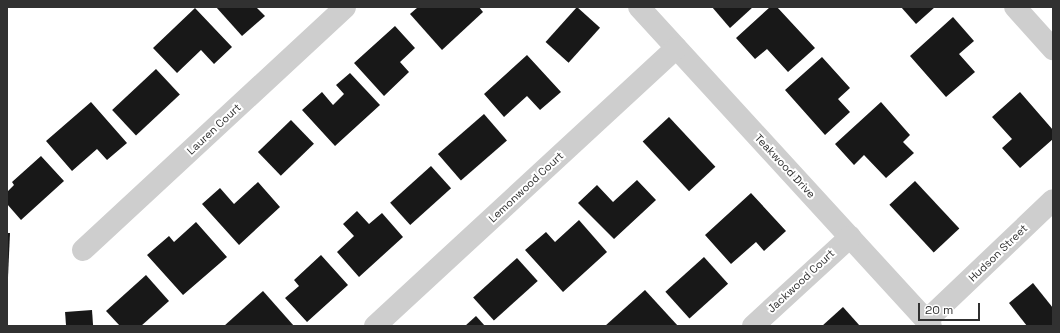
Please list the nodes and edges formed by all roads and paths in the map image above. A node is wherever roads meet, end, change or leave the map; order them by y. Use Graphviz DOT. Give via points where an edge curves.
graph roads {
  1 [pos="345,7"];
  2 [pos="640,7"];
  3 [pos="1015,7"];
  4 [pos="676,48"];
  5 [pos="1053,49"];
  6 [pos="1053,200"];
  7 [pos="850,237"];
  8 [pos="83,250"];
  9 [pos="928,324"];
  10 [pos="375,326"];
  11 [pos="753,326"];
  1 -- 8 [label="street, Lauren Court"];
  2 -- 4 [label="street, Teakwood Drive"];
  3 -- 5 [label="street"];
  4 -- 7 [label="street, Teakwood Drive"];
  4 -- 10 [label="street, Lemonwood Court"];
  6 -- 9 [label="street, Hudson Street"];
  7 -- 9 [label="street, Teakwood Drive"];
  7 -- 11 [label="street, Jackwood Court"];
}
